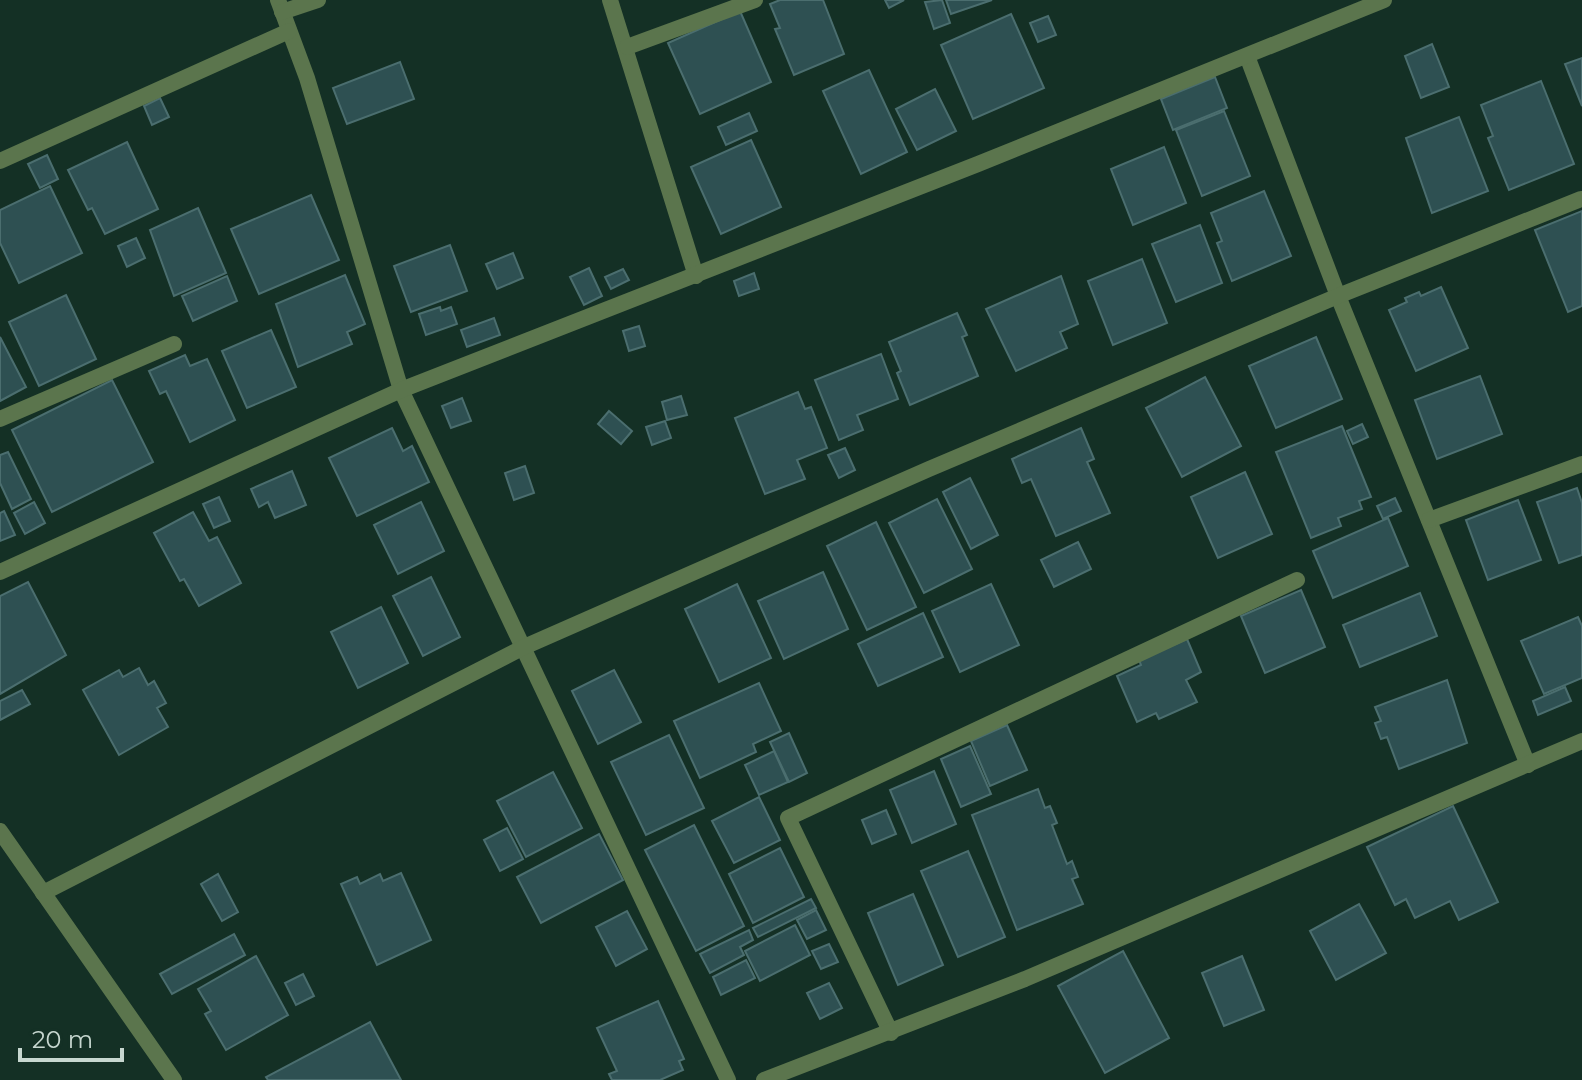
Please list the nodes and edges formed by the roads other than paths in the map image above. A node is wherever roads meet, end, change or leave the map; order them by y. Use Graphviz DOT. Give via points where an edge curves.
graph roads {
  1 [pos="318,0"];
  2 [pos="610,0"];
  3 [pos="755,0"];
  4 [pos="1384,0"];
  5 [pos="280,6"];
  6 [pos="289,31"];
  7 [pos="627,47"];
  8 [pos="1247,56"];
  9 [pos="0,161"];
  10 [pos="1581,199"];
  11 [pos="696,276"];
  12 [pos="1338,296"];
  13 [pos="174,344"];
  14 [pos="401,390"];
  15 [pos="0,419"];
  16 [pos="1582,464"];
  17 [pos="1429,520"];
  18 [pos="0,572"];
  19 [pos="1297,580"];
  20 [pos="524,647"];
  21 [pos="1582,741"];
  22 [pos="1528,765"];
  23 [pos="0,831"];
  24 [pos="43,893"];
  25 [pos="891,1033"];
  26 [pos="174,1080"];
  27 [pos="728,1080"];
  28 [pos="764,1080"];
  1 -- 5 [label="street"];
  2 -- 7 [label="street"];
  3 -- 7 [label="street"];
  4 -- 8 [label="street"];
  5 -- 6 [label="street"];
  6 -- 9 [label="street"];
  6 -- 14 [label="street"];
  7 -- 11 [label="street"];
  8 -- 11 [label="street"];
  8 -- 12 [label="street"];
  10 -- 12 [label="street"];
  11 -- 14 [label="street"];
  12 -- 17 [label="street"];
  12 -- 20 [label="street"];
  13 -- 15 [label="street"];
  14 -- 18 [label="street"];
  14 -- 20 [label="street"];
  16 -- 17 [label="street"];
  17 -- 22 [label="street"];
  19 -- 25 [label="street" via="788,818"];
  20 -- 24 [label="street"];
  20 -- 27 [label="street"];
  21 -- 22 [label="street"];
  22 -- 25 [label="street"];
  23 -- 24 [label="street"];
  24 -- 26 [label="street"];
  25 -- 28 [label="street"];
}
